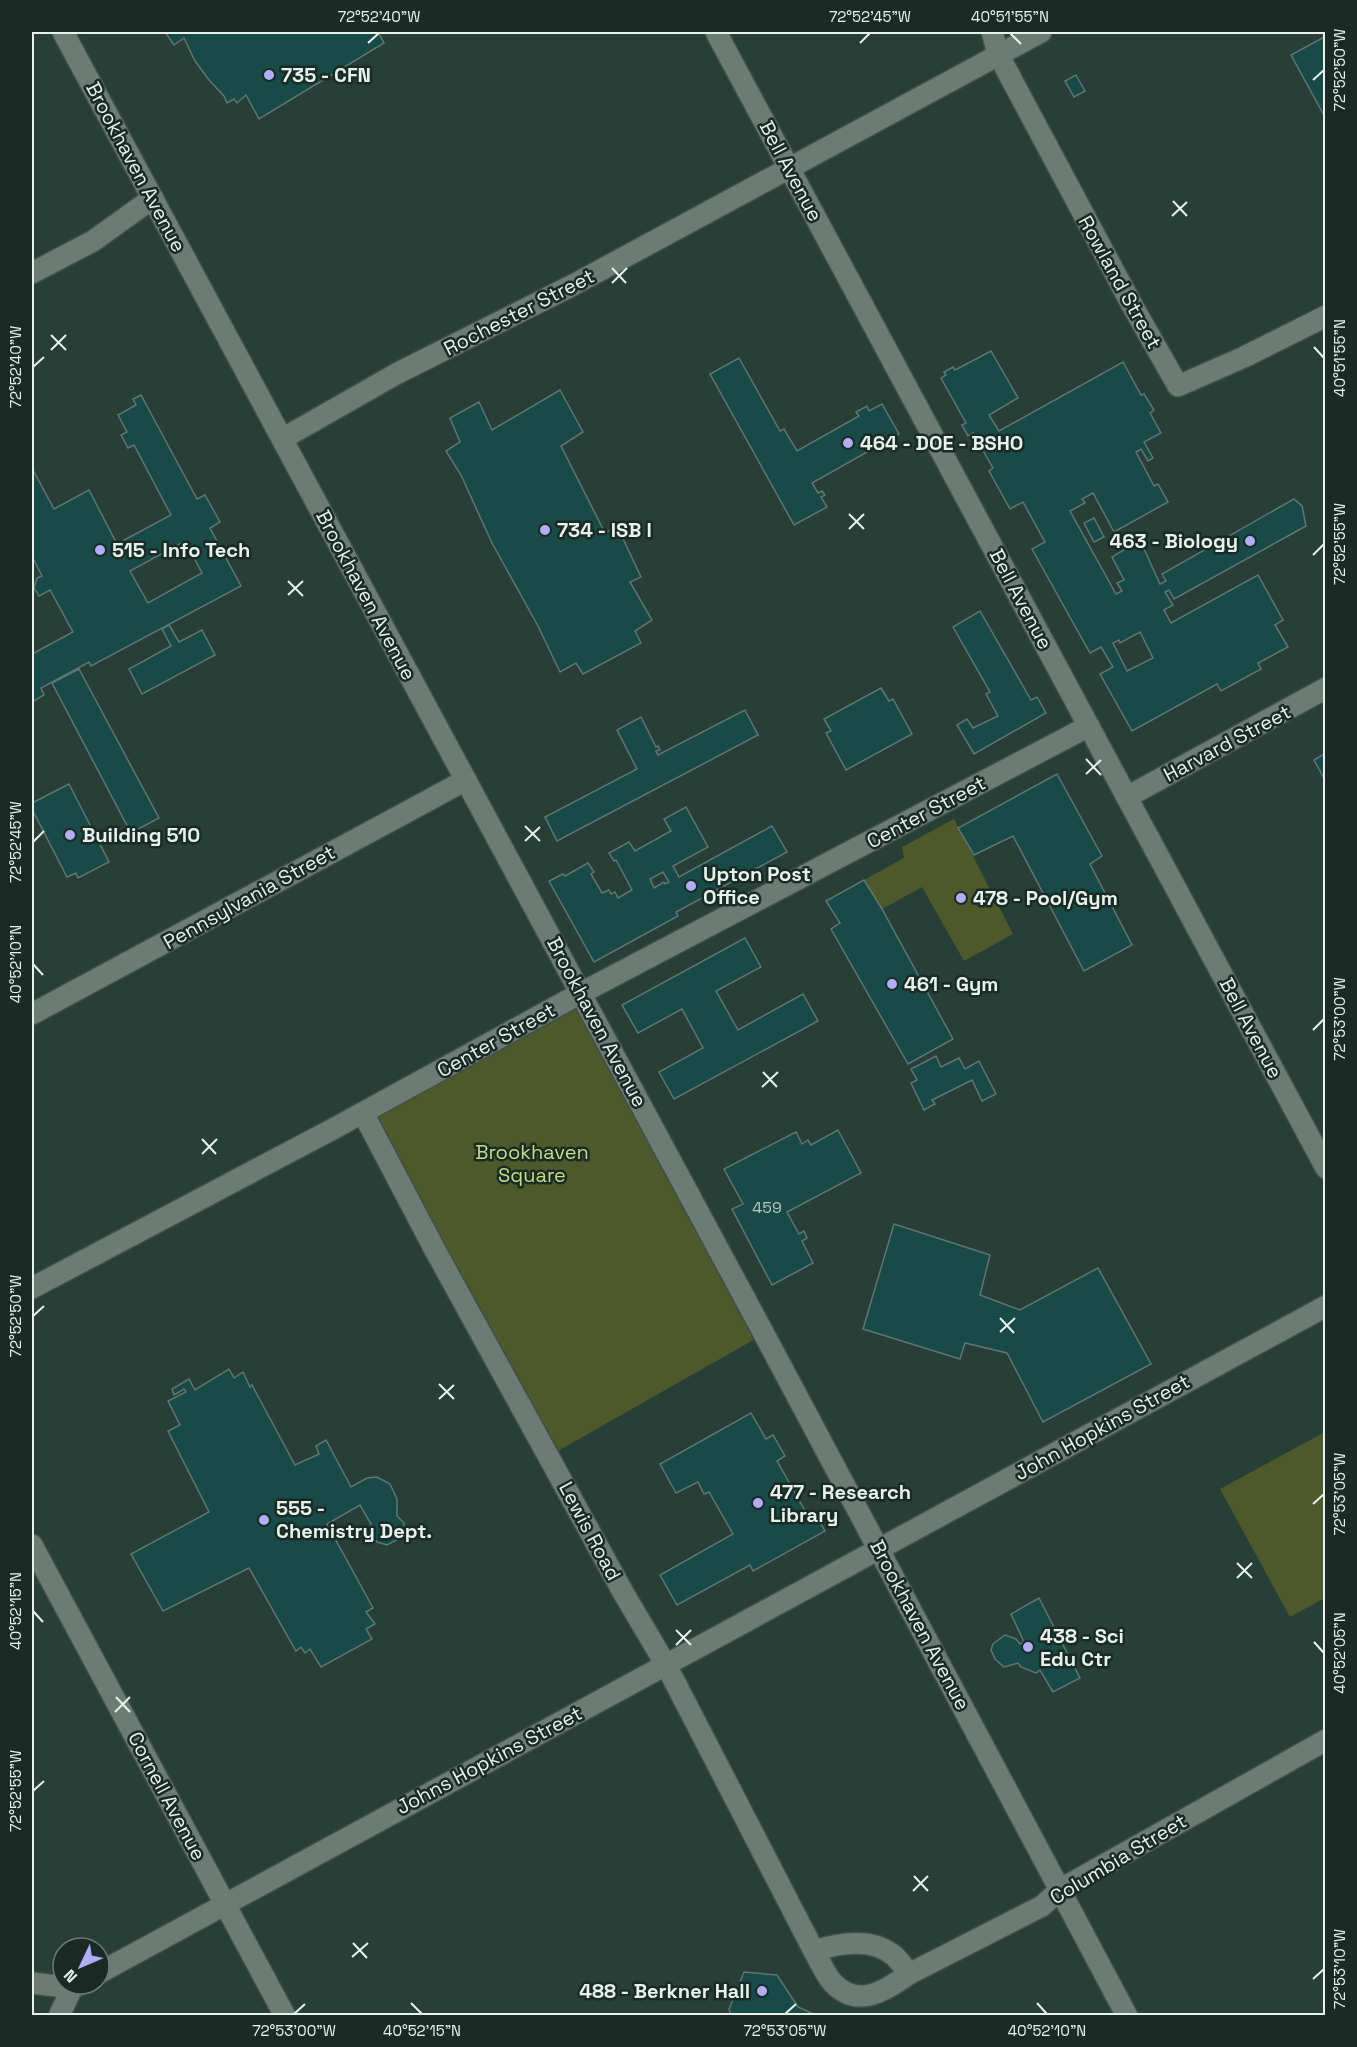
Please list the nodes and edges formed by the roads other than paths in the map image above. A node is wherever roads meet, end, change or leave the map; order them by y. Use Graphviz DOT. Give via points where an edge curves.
graph roads {
  1 [pos="63,32"];
  2 [pos="716,32"];
  3 [pos="992,32"];
  4 [pos="1041,32"];
  5 [pos="998,54"];
  6 [pos="789,168"];
  7 [pos="153,198"];
  8 [pos="32,273"];
  9 [pos="1326,316"];
  10 [pos="282,438"];
  11 [pos="1326,688"];
  12 [pos="1089,726"];
  13 [pos="466,780"];
  14 [pos="1127,796"];
  15 [pos="581,993"];
  16 [pos="32,1014"];
  17 [pos="363,1113"];
  18 [pos="1326,1168"];
  19 [pos="32,1288"];
  20 [pos="1326,1306"];
  21 [pos="32,1545"];
  22 [pos="879,1549"];
  23 [pos="666,1665"];
  24 [pos="1326,1740"];
  25 [pos="1060,1889"];
  26 [pos="225,1904"];
  27 [pos="814,1951"];
  28 [pos="111,1966"];
  29 [pos="909,1974"];
  30 [pos="32,1983"];
  31 [pos="51,1984"];
  32 [pos="70,1996"];
  33 [pos="851,1996"];
  34 [pos="58,2016"];
  35 [pos="285,2016"];
  36 [pos="1127,2016"];
  1 -- 7 [label="street, Brookhaven Avenue"];
  2 -- 6 [label="street, Bell Avenue"];
  3 -- 5 [label="street, Rowland Street"];
  4 -- 5 [label="street, Rochester Street"];
  5 -- 6 [label="street, Rochester Street"];
  5 -- 9 [label="street, Rowland Street" via="1178,386"];
  6 -- 10 [label="street, Rochester Street"];
  6 -- 12 [label="street, Bell Avenue"];
  7 -- 8 [label="street" via="93,241"];
  7 -- 10 [label="street, Brookhaven Avenue"];
  10 -- 13 [label="street, Brookhaven Avenue"];
  11 -- 14 [label="street, Harvard Street"];
  12 -- 14 [label="street, Bell Avenue"];
  12 -- 15 [label="street, Center Street"];
  13 -- 15 [label="street, Brookhaven Avenue"];
  13 -- 16 [label="street, Pennsylvania Street"];
  14 -- 18 [label="street, Bell Avenue"];
  15 -- 17 [label="street, Center Street"];
  15 -- 22 [label="street, Brookhaven Avenue"];
  17 -- 19 [label="street, Center Street"];
  17 -- 23 [label="street, Lewis Road"];
  20 -- 22 [label="street, John Hopkins Street"];
  21 -- 26 [label="street, Cornell Avenue"];
  22 -- 23 [label="street, Johns Hopkins Street"];
  22 -- 25 [label="street, Brookhaven Avenue"];
  23 -- 26 [label="street, Johns Hopkins Street"];
  23 -- 27 [label="street, Lewis Road"];
  24 -- 25 [label="street, Columbia Street"];
  25 -- 29 [label="street, Columbia Street" via="1042,1906"];
  25 -- 36 [label="street, Brookhaven Avenue"];
  26 -- 28 [label="street, Johns Hopkins Street"];
  26 -- 35 [label="street, Cornell Avenue"];
  27 -- 29 [label="street" via="836,1944 872,1944 894,1955"];
  27 -- 33 [label="street, Lewis Road" via="832,1983"];
  29 -- 33 [label="street, Columbia Street" via="868,1996"];
  30 -- 31 [label="street"];
  32 -- 34 [label="street"];
}
